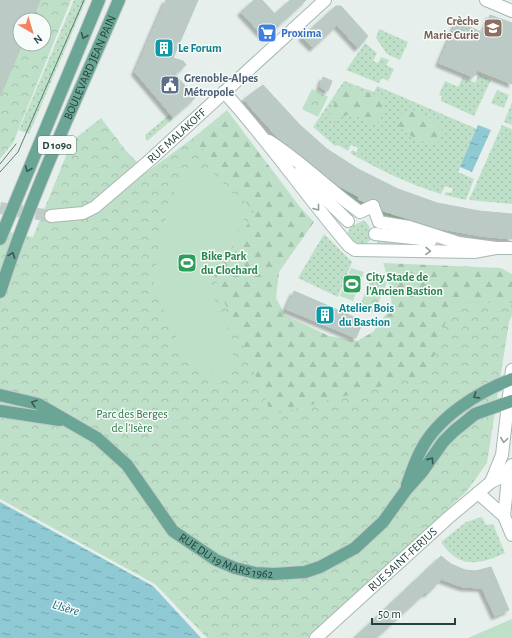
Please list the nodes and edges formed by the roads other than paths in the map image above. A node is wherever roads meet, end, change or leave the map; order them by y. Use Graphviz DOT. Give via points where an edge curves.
graph roads {
  1 [pos="99,0"];
  2 [pos="119,0"];
  3 [pos="325,0"];
  4 [pos="486,0"];
  5 [pos="512,11"];
  6 [pos="224,92"];
  7 [pos="259,133"];
  8 [pos="269,141"];
  9 [pos="373,206"];
  10 [pos="51,216"];
  11 [pos="348,221"];
  12 [pos="375,234"];
  13 [pos="341,237"];
  14 [pos="0,239"];
  15 [pos="459,243"];
  16 [pos="496,248"];
  17 [pos="512,248"];
  18 [pos="369,250"];
  19 [pos="0,292"];
  20 [pos="512,376"];
  21 [pos="0,395"];
  22 [pos="510,401"];
  23 [pos="0,411"];
  24 [pos="65,420"];
  25 [pos="510,467"];
  26 [pos="491,482"];
  27 [pos="406,490"];
  28 [pos="478,493"];
  29 [pos="504,516"];
  30 [pos="512,535"];
  31 [pos="316,638"];
  1 -- 14 [label="main road, BOULEVARD JEAN PAIN / D 1090, one-way"];
  19 -- 2 [label="main road, BOULEVARD JEAN PAIN / D 1090, one-way" via="12,254"];
  3 -- 6 [label="street, RUE MALAKOFF"];
  4 -- 5 [label="street"];
  6 -- 7 [label="street"];
  6 -- 10 [label="street, RUE MALAKOFF" via="95,207 83,213"];
  7 -- 8 [label="street"];
  7 -- 13 [label="street, one-way"];
  8 -- 9 [label="street" via="360,212"];
  8 -- 11 [label="street"];
  9 -- 11 [label="street" via="357,220"];
  9 -- 12 [label="street" via="371,223"];
  9 -- 15 [label="street" via="379,222 409,227"];
  11 -- 13 [label="street"];
  12 -- 15 [label="street"];
  12 -- 18 [label="street"];
  13 -- 18 [label="street" via="355,250"];
  15 -- 16 [label="street"];
  16 -- 17 [label="street"];
  18 -- 16 [label="street, one-way" via="474,252"];
  20 -- 22 [label="street"];
  20 -- 27 [label="main road, RUE DU 19 MARS 1962, one-way" via="471,400 443,422 421,449"];
  24 -- 21 [label="main road, RUE DU 19 MARS 1962, one-way" via="38,404"];
  22 -- 26 [label="street, one-way" via="502,455"];
  27 -- 22 [label="main road, RUE DU 19 MARS 1962, one-way" via="442,442 464,422 476,414"];
  23 -- 24 [label="main road, RUE DU 19 MARS 1962"];
  24 -- 27 [label="main road, RUE DU 19 MARS 1962" via="97,438 127,465 173,531 216,560 255,573 304,572 332,562 370,536"];
  25 -- 26 [label="street, RUE SAINT-FERJUS" via="502,477"];
  25 -- 29 [label="street"];
  26 -- 28 [label="street, RUE SAINT-FERJUS"];
  28 -- 29 [label="street"];
  28 -- 31 [label="street, RUE SAINT-FERJUS"];
  29 -- 30 [label="street"];
}
